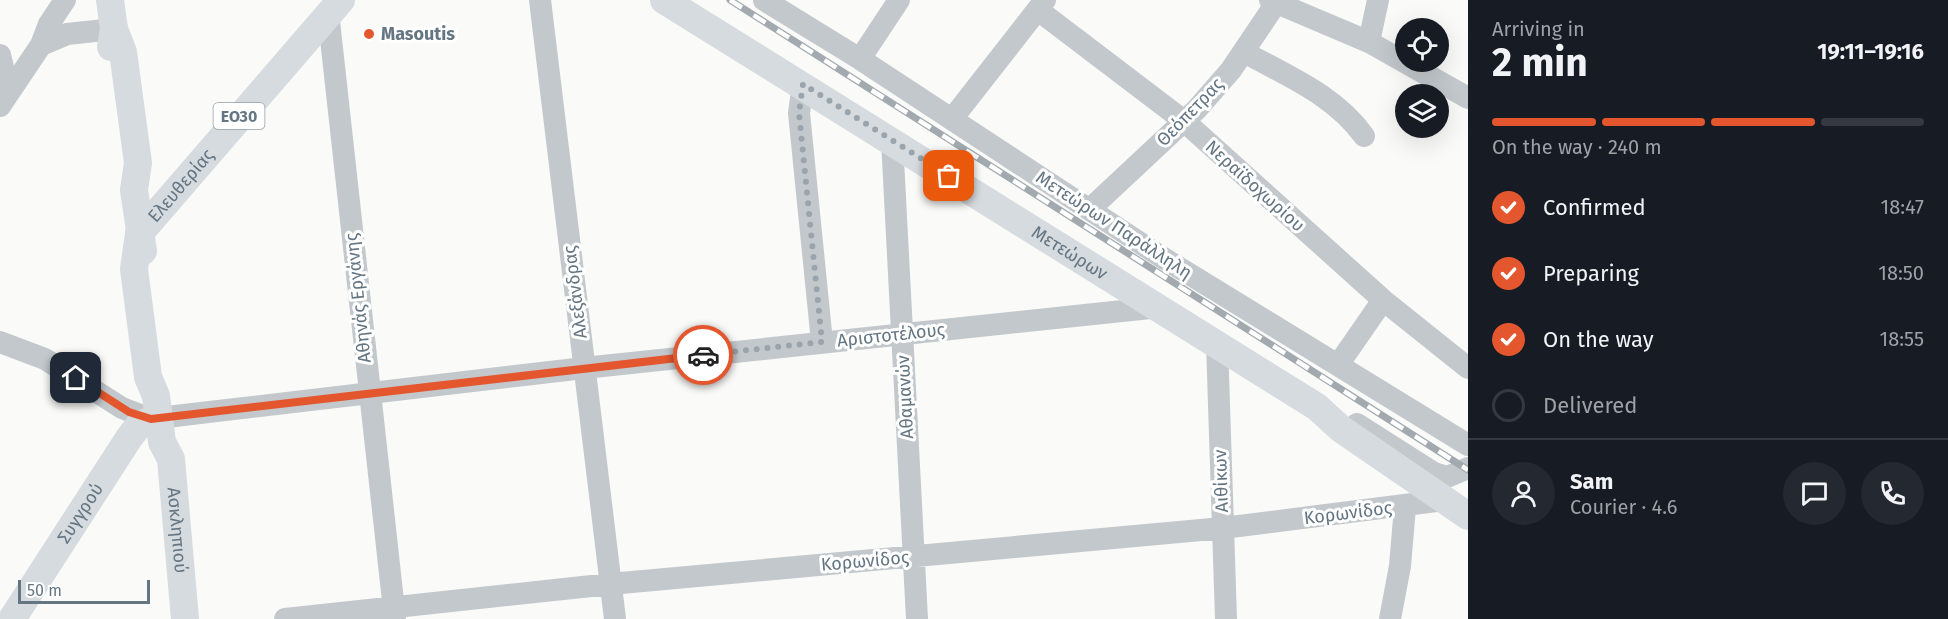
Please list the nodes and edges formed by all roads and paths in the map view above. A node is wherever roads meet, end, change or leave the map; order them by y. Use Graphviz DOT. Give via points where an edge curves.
graph roads {
  1 [pos="65,0"];
  2 [pos="110,0"];
  3 [pos="540,0"];
  4 [pos="664,0"];
  5 [pos="764,0"];
  6 [pos="899,0"];
  7 [pos="1378,0"];
  8 [pos="1273,1"];
  9 [pos="1041,5"];
  10 [pos="335,6"];
  11 [pos="114,29"];
  12 [pos="1369,42"];
  13 [pos="40,45"];
  14 [pos="1244,52"];
  15 [pos="0,55"];
  16 [pos="860,59"];
  17 [pos="803,84"];
  18 [pos="3,95"];
  19 [pos="1468,98"];
  20 [pos="952,119"];
  21 [pos="1184,121"];
  22 [pos="1364,136"];
  23 [pos="892,140"];
  24 [pos="1090,209"];
  25 [pos="139,234"];
  26 [pos="1383,300"];
  27 [pos="1160,307"];
  28 [pos="902,333"];
  29 [pos="0,342"];
  30 [pos="822,342"];
  31 [pos="1217,343"];
  32 [pos="1338,366"];
  33 [pos="584,368"];
  34 [pos="1468,368"];
  35 [pos="368,392"];
  36 [pos="1317,407"];
  37 [pos="157,419"];
  38 [pos="1468,445"];
  39 [pos="1468,468"];
  40 [pos="1444,500"];
  41 [pos="1405,507"];
  42 [pos="1468,516"];
  43 [pos="1223,528"];
  44 [pos="914,557"];
  45 [pos="610,584"];
  46 [pos="394,613"];
  47 [pos="12,619"];
  48 [pos="173,619"];
  49 [pos="185,619"];
  50 [pos="285,619"];
  51 [pos="615,619"];
  52 [pos="917,619"];
  53 [pos="1226,619"];
  54 [pos="1390,619"];
  1 -- 13 [label="street"];
  2 -- 11 [label="main road, Ασκληπιού"];
  3 -- 33 [label="street, Αλεξάνδρας"];
  4 -- 17 [label="main road, Μετεώρων"];
  5 -- 16 [label="street, Μετεώρων Παράλληλη"];
  6 -- 16 [label="street"];
  7 -- 12 [label="street"];
  8 -- 12 [label="street"];
  8 -- 14 [label="street, Θεόπετρας"];
  9 -- 20 [label="street"];
  9 -- 21 [label="street, Νεραϊδοχωρίου"];
  10 -- 25 [label="main road, Ελευθερίας / ΕΟ30"];
  10 -- 35 [label="street, Αθηνάς Εργάνης"];
  11 -- 13 [label="street" via="68,34"];
  11 -- 25 [label="main road, Ασκληπιού" via="123,52 138,163 134,190"];
  12 -- 19 [label="street"];
  13 -- 18 [label="street"];
  14 -- 21 [label="street, Θεόπετρας"];
  14 -- 22 [label="street" via="1335,103"];
  15 -- 18 [label="street"];
  16 -- 20 [label="street, Μετεώρων Παράλληλη"];
  17 -- 23 [label="main road, Μετεώρων"];
  17 -- 30 [label="street" via="799,113"];
  20 -- 24 [label="street, Μετεώρων Παράλληλη"];
  21 -- 24 [label="street, Θεόπετρας"];
  21 -- 26 [label="street, Νεραϊδοχωρίου"];
  23 -- 27 [label="main road, Μετεώρων"];
  23 -- 28 [label="street, Αθαμανών"];
  24 -- 32 [label="street, Μετεώρων Παράλληλη"];
  25 -- 37 [label="main road, Ασκληπιού" via="134,269"];
  26 -- 32 [label="street"];
  26 -- 34 [label="street, Νεραϊδοχωρίου"];
  27 -- 28 [label="street, Αριστοτέλους"];
  27 -- 31 [label="main road, Μετεώρων"];
  28 -- 30 [label="street, Αριστοτέλους"];
  28 -- 44 [label="street, Αθαμανών"];
  29 -- 37 [label="street" via="45,359 122,408"];
  30 -- 33 [label="street, Αριστοτέλους"];
  31 -- 36 [label="main road, Μετεώρων"];
  31 -- 43 [label="street, Αιθίκων"];
  32 -- 38 [label="street, Μετεώρων Παράλληλη"];
  33 -- 35 [label="street, Αριστοτέλους"];
  33 -- 45 [label="street, Αλεξάνδρας"];
  35 -- 37 [label="street, Αριστοτέλους"];
  35 -- 46 [label="street, Αθηνάς Εργάνης"];
  36 -- 39 [label="street" via="1348,418 1434,473 1447,477"];
  36 -- 40 [label="main road, Μετεώρων" via="1341,429"];
  37 -- 47 [label="main road, Συγγρού" via="139,425 129,438"];
  37 -- 48 [label="main road, Ασκληπιού" via="157,459"];
  37 -- 49 [label="main road, Ασκληπιού" via="171,459"];
  40 -- 41 [label="street, Κορωνίδος"];
  40 -- 42 [label="main road, Μετεώρων"];
  41 -- 43 [label="street, Κορωνίδος"];
  41 -- 54 [label="street"];
  43 -- 44 [label="street, Κορωνίδος"];
  43 -- 53 [label="street, Αιθίκων"];
  44 -- 45 [label="street, Κορωνίδος"];
  44 -- 52 [label="street, Αθαμανών"];
  45 -- 46 [label="street, Κορωνίδος"];
  45 -- 51 [label="street, Αλεξάνδρας"];
  46 -- 50 [label="street, Κορωνίδος"];
}
